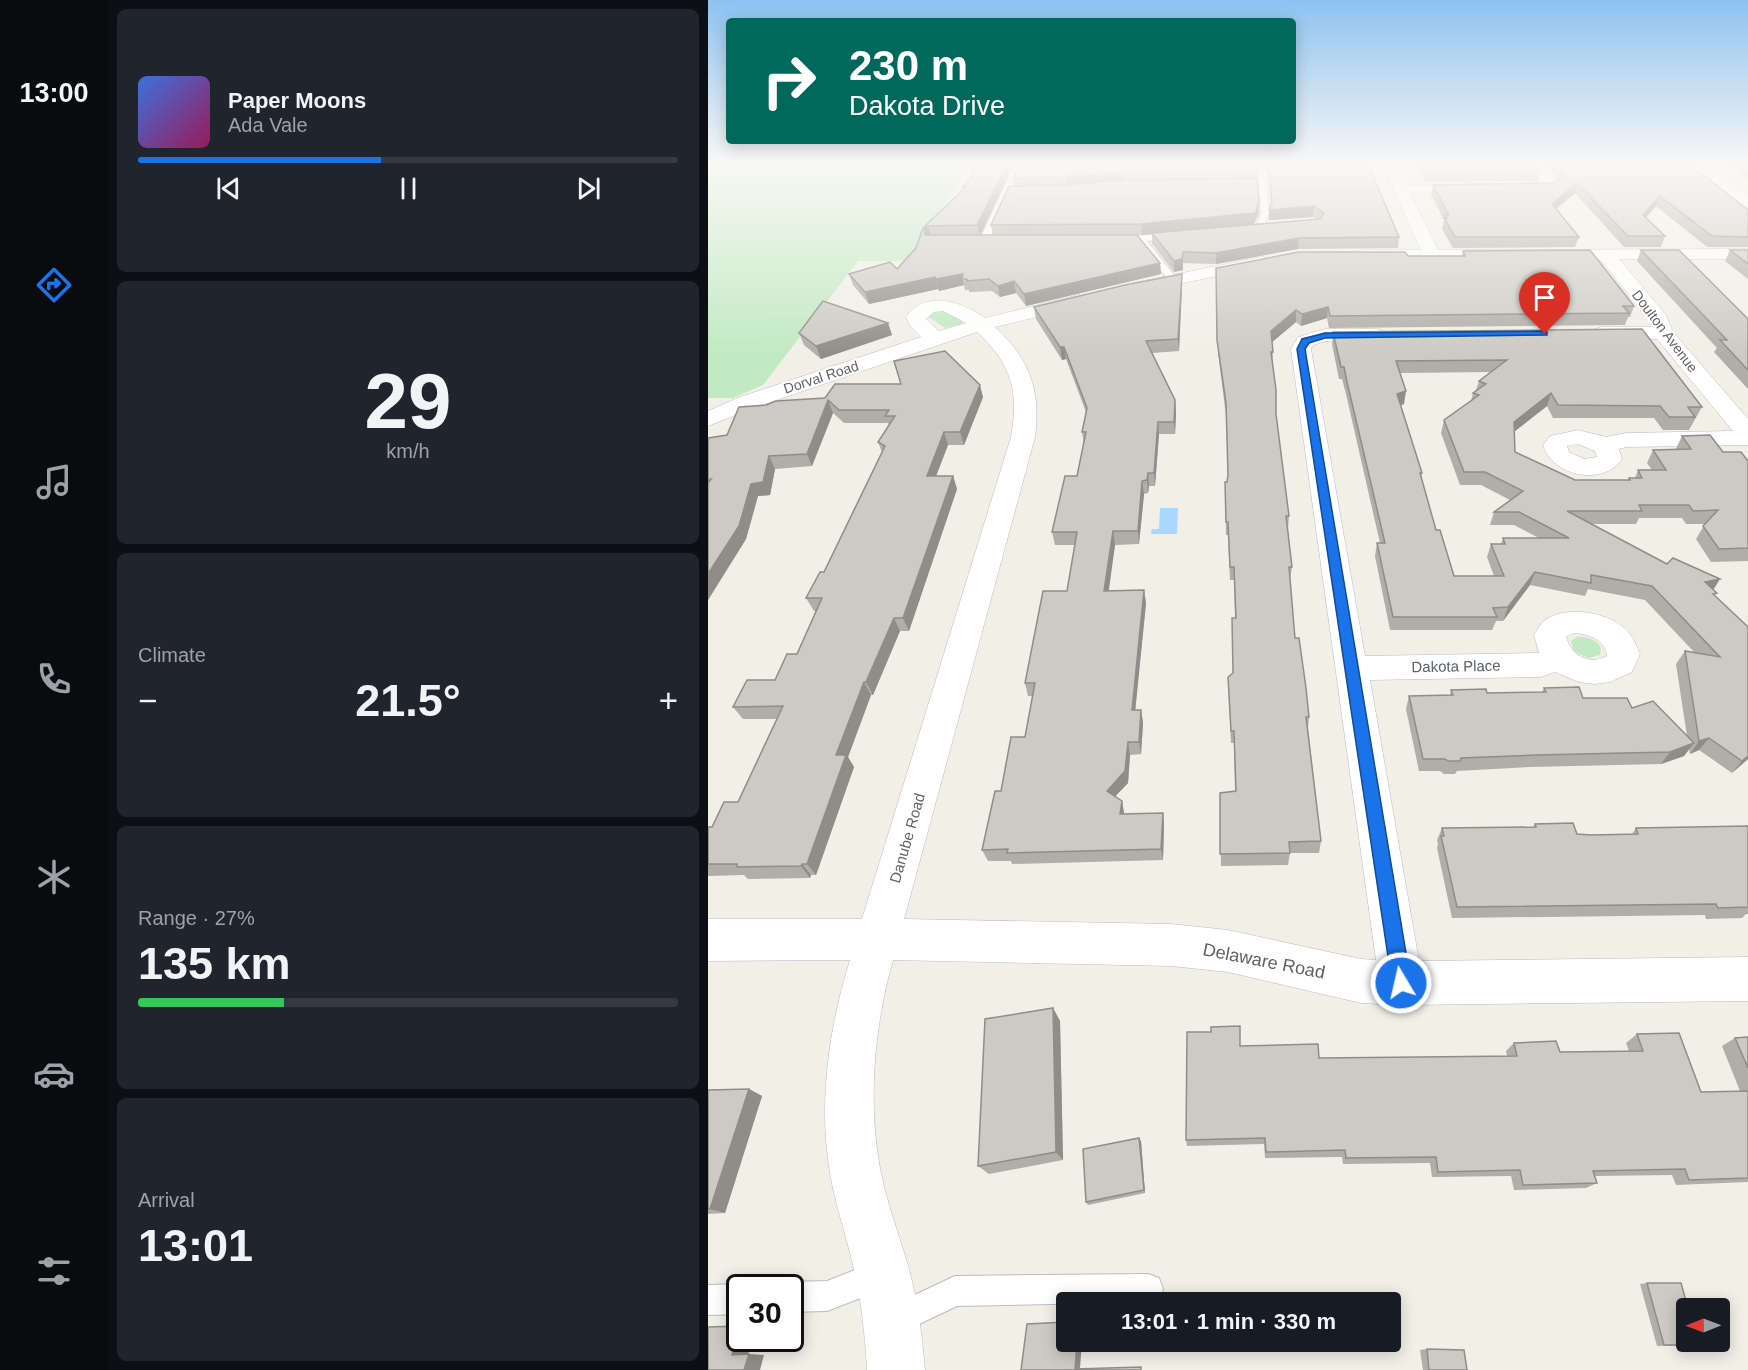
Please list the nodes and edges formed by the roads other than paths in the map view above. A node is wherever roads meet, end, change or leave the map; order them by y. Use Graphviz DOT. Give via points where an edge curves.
graph roads {
  1 [pos="986,228"];
  2 [pos="1267,228"];
  3 [pos="1420,228"];
  4 [pos="1230,231"];
  5 [pos="1186,235"];
  6 [pos="1108,240"];
  7 [pos="1142,240"];
  8 [pos="1006,241"];
  9 [pos="1748,254"];
  10 [pos="1350,255"];
  11 [pos="1432,255"];
  12 [pos="1606,255"];
  13 [pos="1275,259"];
  14 [pos="1173,280"];
  15 [pos="1115,292"];
  16 [pos="1093,297"];
  17 [pos="981,325"];
  18 [pos="1580,333"];
  19 [pos="1663,333"];
  20 [pos="1404,334"];
  21 [pos="935,339"];
  22 [pos="708,419"];
  23 [pos="1748,436"];
  24 [pos="1602,445"];
  25 [pos="1560,659"];
  26 [pos="1351,668"];
  27 [pos="878,939"];
  28 [pos="708,940"];
  29 [pos="1748,979"];
  30 [pos="1401,983"];
  31 [pos="882,1274"];
  32 [pos="1148,1289"];
  33 [pos="804,1297"];
  34 [pos="726,1299"];
  35 [pos="708,1300"];
  36 [pos="892,1322"];
  37 [pos="896,1370"];
  1 -- 8 [label="lane" via="979,241"];
  2 -- 4 [label="lane"];
  3 -- 11 [label="street"];
  5 -- 7 [label="lane"];
  6 -- 7 [label="lane"];
  7 -- 14 [label="lane"];
  9 -- 12 [label="street"];
  10 -- 11 [label="street"];
  11 -- 12 [label="street"];
  12 -- 19 [label="street, Doulton Avenue" via="1659,319"];
  13 -- 14 [label="street"];
  14 -- 15 [label="street"];
  16 -- 17 [label="street, Dorval Road"];
  17 -- 21 [label="street, Dorval Road"];
  17 -- 21 [label="street" via="957,308 927,308 916,317 917,322"];
  17 -- 27 [label="street, Danube Road" via="1013,361 1022,378 1026,399 1023,437"];
  18 -- 19 [label="street"];
  19 -- 23 [label="street, Doulton Avenue"];
  20 -- 26 [label="street" via="1317,336 1305,341 1301,349"];
  21 -- 22 [label="street, Dorval Road"];
  23 -- 24 [label="street" via="1626,440"];
  25 -- 26 [label="street, Dakota Place" via="1540,664"];
  26 -- 30 [label="street"];
  27 -- 28 [label="street, Delaware Road"];
  27 -- 30 [label="street, Delaware Road" via="1192,947 1238,953 1361,981"];
  27 -- 31 [label="street, Danube Road" via="861,995 850,1115 853,1160"];
  29 -- 30 [label="street, Delaware Road"];
  31 -- 33 [label="lane" via="827,1296"];
  31 -- 36 [label="street, Danube Road"];
  32 -- 36 [label="lane" via="955,1292"];
  34 -- 35 [label="lane"];
  36 -- 37 [label="street, Danube Road"];
}
